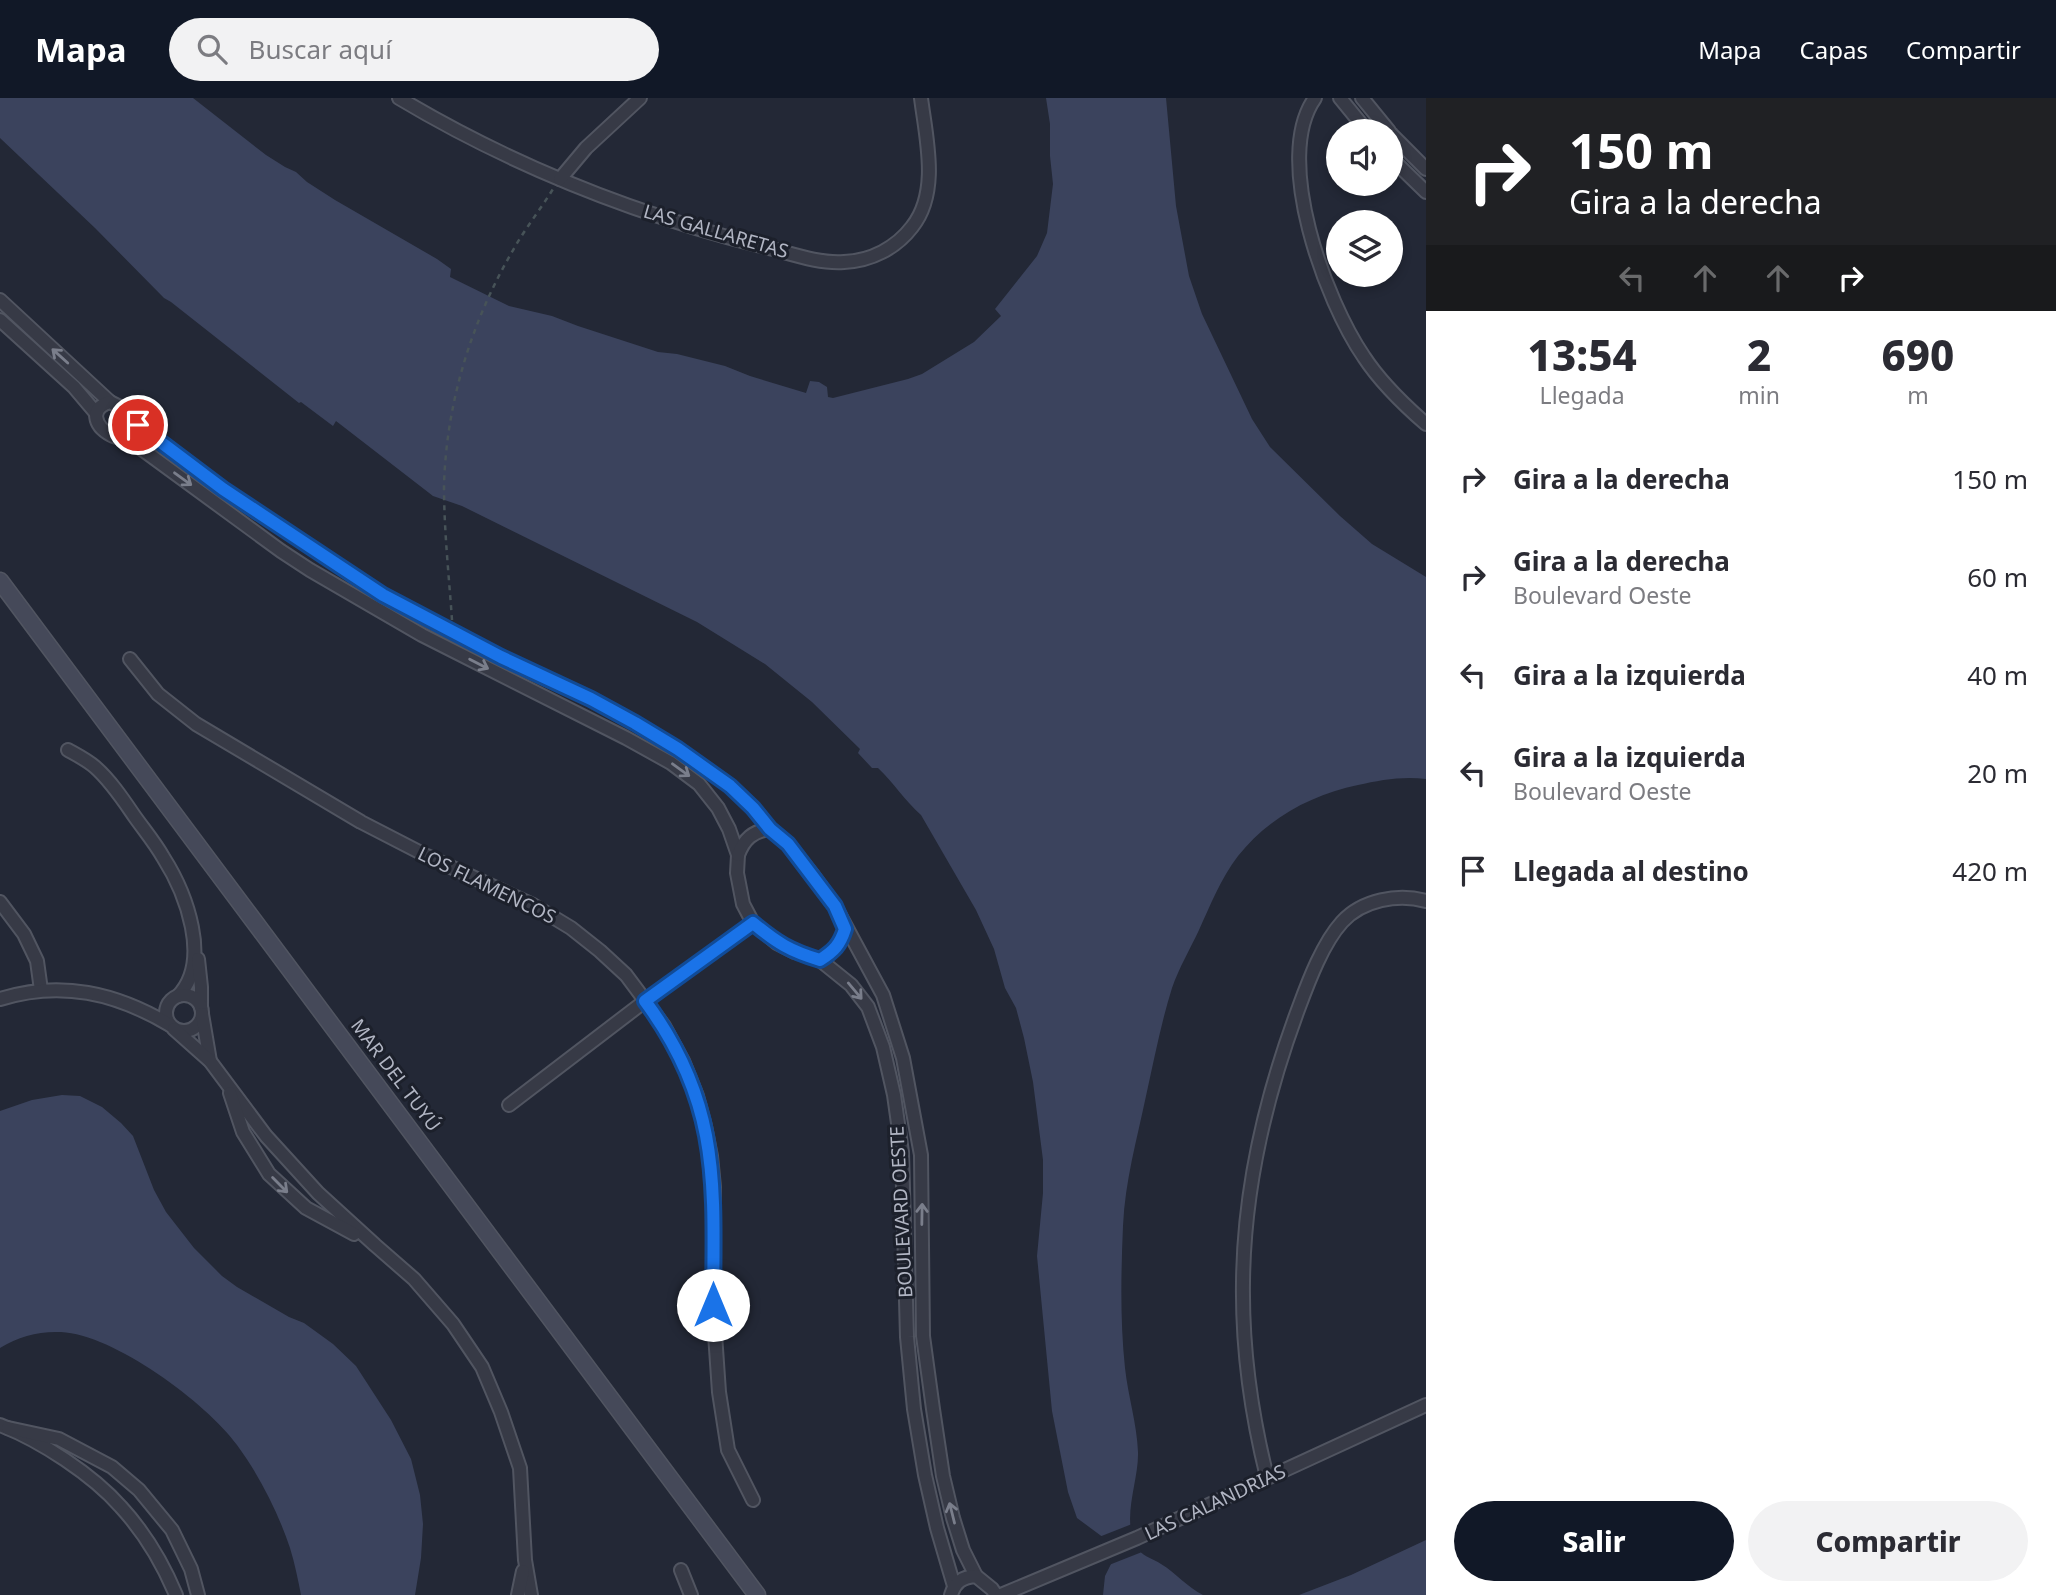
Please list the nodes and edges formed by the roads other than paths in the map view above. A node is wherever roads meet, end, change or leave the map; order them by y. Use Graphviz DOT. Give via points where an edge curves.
graph roads {
  1 [pos="400,98"];
  2 [pos="640,98"];
  3 [pos="921,98"];
  4 [pos="1315,98"];
  5 [pos="1340,98"];
  6 [pos="1362,98"];
  7 [pos="1357,119"];
  8 [pos="1379,119"];
  9 [pos="1403,146"];
  10 [pos="1426,169"];
  11 [pos="1403,170"];
  12 [pos="561,179"];
  13 [pos="1426,192"];
  14 [pos="0,300"];
  15 [pos="0,320"];
  16 [pos="28,327"];
  17 [pos="17,336"];
  18 [pos="110,402"];
  19 [pos="96,413"];
  20 [pos="138,425"];
  21 [pos="1426,425"];
  22 [pos="128,439"];
  23 [pos="223,489"];
  24 [pos="212,500"];
  25 [pos="0,582"];
  26 [pos="430,621"];
  27 [pos="422,635"];
  28 [pos="130,659"];
  29 [pos="635,723"];
  30 [pos="626,738"];
  31 [pos="68,750"];
  32 [pos="770,829"];
  33 [pos="738,855"];
  34 [pos="1426,901"];
  35 [pos="0,902"];
  36 [pos="753,923"];
  37 [pos="845,929"];
  38 [pos="196,949"];
  39 [pos="820,960"];
  40 [pos="41,990"];
  41 [pos="175,998"];
  42 [pos="0,999"];
  43 [pos="645,1001"];
  44 [pos="137,1007"];
  45 [pos="201,1011"];
  46 [pos="172,1027"];
  47 [pos="210,1061"];
  48 [pos="227,1083"];
  49 [pos="911,1092"];
  50 [pos="894,1095"];
  51 [pos="509,1105"];
  52 [pos="266,1136"];
  53 [pos="251,1148"];
  54 [pos="318,1193"];
  55 [pos="306,1208"];
  56 [pos="374,1245"];
  57 [pos="907,1336"];
  58 [pos="923,1336"];
  59 [pos="1426,1405"];
  60 [pos="4,1426"];
  61 [pos="92,1456"];
  62 [pos="83,1472"];
  63 [pos="1267,1477"];
  64 [pos="753,1500"];
  65 [pos="525,1560"];
  66 [pos="681,1570"];
  67 [pos="976,1576"];
  68 [pos="953,1590"];
  69 [pos="176,1595"];
  70 [pos="198,1595"];
  71 [pos="518,1595"];
  72 [pos="531,1595"];
  73 [pos="691,1595"];
  74 [pos="757,1595"];
  75 [pos="996,1595"];
  76 [pos="1001,1595"];
  1 -- 12 [label="street, LAS GALLARETAS" via="505,156"];
  2 -- 12 [label="street" via="586,148"];
  3 -- 12 [label="street, LAS GALLARETAS" via="929,178 922,210 902,238 874,256 856,261 817,259 730,238"];
  4 -- 21 [label="street" via="1303,121 1300,168 1308,222 1324,279 1364,358"];
  5 -- 7 [label="street"];
  6 -- 8 [label="street"];
  9 -- 10 [label="street"];
  11 -- 13 [label="street"];
  14 -- 16 [label="street"];
  15 -- 17 [label="street"];
  16 -- 17 [label="street"];
  18 -- 16 [label="street, one-way"];
  17 -- 19 [label="street"];
  18 -- 19 [label="street"];
  18 -- 20 [label="street"];
  19 -- 22 [label="street" via="103,429"];
  20 -- 22 [label="street"];
  20 -- 23 [label="street, BOULEVARD OESTE"];
  22 -- 24 [label="street, one-way"];
  23 -- 24 [label="street"];
  23 -- 26 [label="street, BOULEVARD OESTE" via="332,563"];
  24 -- 27 [label="street" via="310,570"];
  25 -- 74 [label="street, MAR DEL TUYÚ"];
  26 -- 27 [label="street"];
  26 -- 29 [label="street, BOULEVARD OESTE"];
  27 -- 30 [label="street, one-way"];
  28 -- 43 [label="street, LOS FLAMENCOS" via="152,687 196,724 273,771 361,822 571,928 626,975"];
  29 -- 30 [label="street"];
  29 -- 32 [label="street, BOULEVARD OESTE" via="730,786"];
  30 -- 33 [label="street, one-way" via="699,784 718,808"];
  31 -- 38 [label="street" via="96,767 165,859 187,906"];
  32 -- 33 [label="street" via="758,830 744,841"];
  32 -- 37 [label="street, BOULEVARD OESTE" via="812,874"];
  33 -- 36 [label="street" via="743,904"];
  34 -- 63 [label="street" via="1383,900 1342,921 1306,989 1266,1106 1254,1163 1243,1281 1252,1413"];
  35 -- 40 [label="street" via="37,961"];
  36 -- 39 [label="street, BOULEVARD OESTE" via="777,943"];
  36 -- 43 [label="street"];
  37 -- 39 [label="street" via="834,951"];
  37 -- 49 [label="street, BOULEVARD OESTE" via="883,995"];
  38 -- 41 [label="street" via="190,979"];
  38 -- 45 [label="street"];
  39 -- 50 [label="street, BOULEVARD OESTE, one-way" via="851,985 868,1007"];
  40 -- 42 [label="street"];
  40 -- 44 [label="street" via="67,990"];
  41 -- 44 [label="street"];
  41 -- 45 [label="street" via="189,996"];
  41 -- 46 [label="street" via="166,1008"];
  43 -- 51 [label="street"];
  43 -- 64 [label="street, LOS FLAMENCOS" via="682,1060 705,1125 713,1187 719,1392 728,1450"];
  44 -- 46 [label="street"];
  45 -- 46 [label="street" via="192,1029"];
  45 -- 47 [label="street"];
  46 -- 47 [label="street"];
  47 -- 48 [label="street"];
  48 -- 52 [label="street"];
  48 -- 53 [label="street"];
  49 -- 50 [label="street"];
  58 -- 49 [label="street, BOULEVARD OESTE, one-way" via="921,1155"];
  50 -- 57 [label="street, BOULEVARD OESTE" via="904,1186"];
  52 -- 53 [label="street"];
  52 -- 54 [label="street"];
  53 -- 55 [label="street, one-way" via="269,1174"];
  54 -- 55 [label="street"];
  54 -- 56 [label="street"];
  55 -- 56 [label="street"];
  56 -- 65 [label="street" via="438,1306 481,1367 520,1468"];
  57 -- 58 [label="street"];
  57 -- 68 [label="street, BOULEVARD OESTE" via="925,1475"];
  67 -- 58 [label="street, BOULEVARD OESTE, one-way" via="963,1550 943,1476"];
  59 -- 63 [label="street, LAS CALANDRIAS"];
  60 -- 61 [label="street" via="59,1439"];
  60 -- 62 [label="street"];
  61 -- 62 [label="street"];
  61 -- 70 [label="street" via="139,1490 172,1530"];
  62 -- 69 [label="street" via="121,1507 151,1547"];
  63 -- 76 [label="street, LAS CALANDRIAS"];
  65 -- 71 [label="street"];
  65 -- 72 [label="street"];
  66 -- 73 [label="street"];
  67 -- 68 [label="street" via="960,1579"];
  67 -- 75 [label="street"];
}
